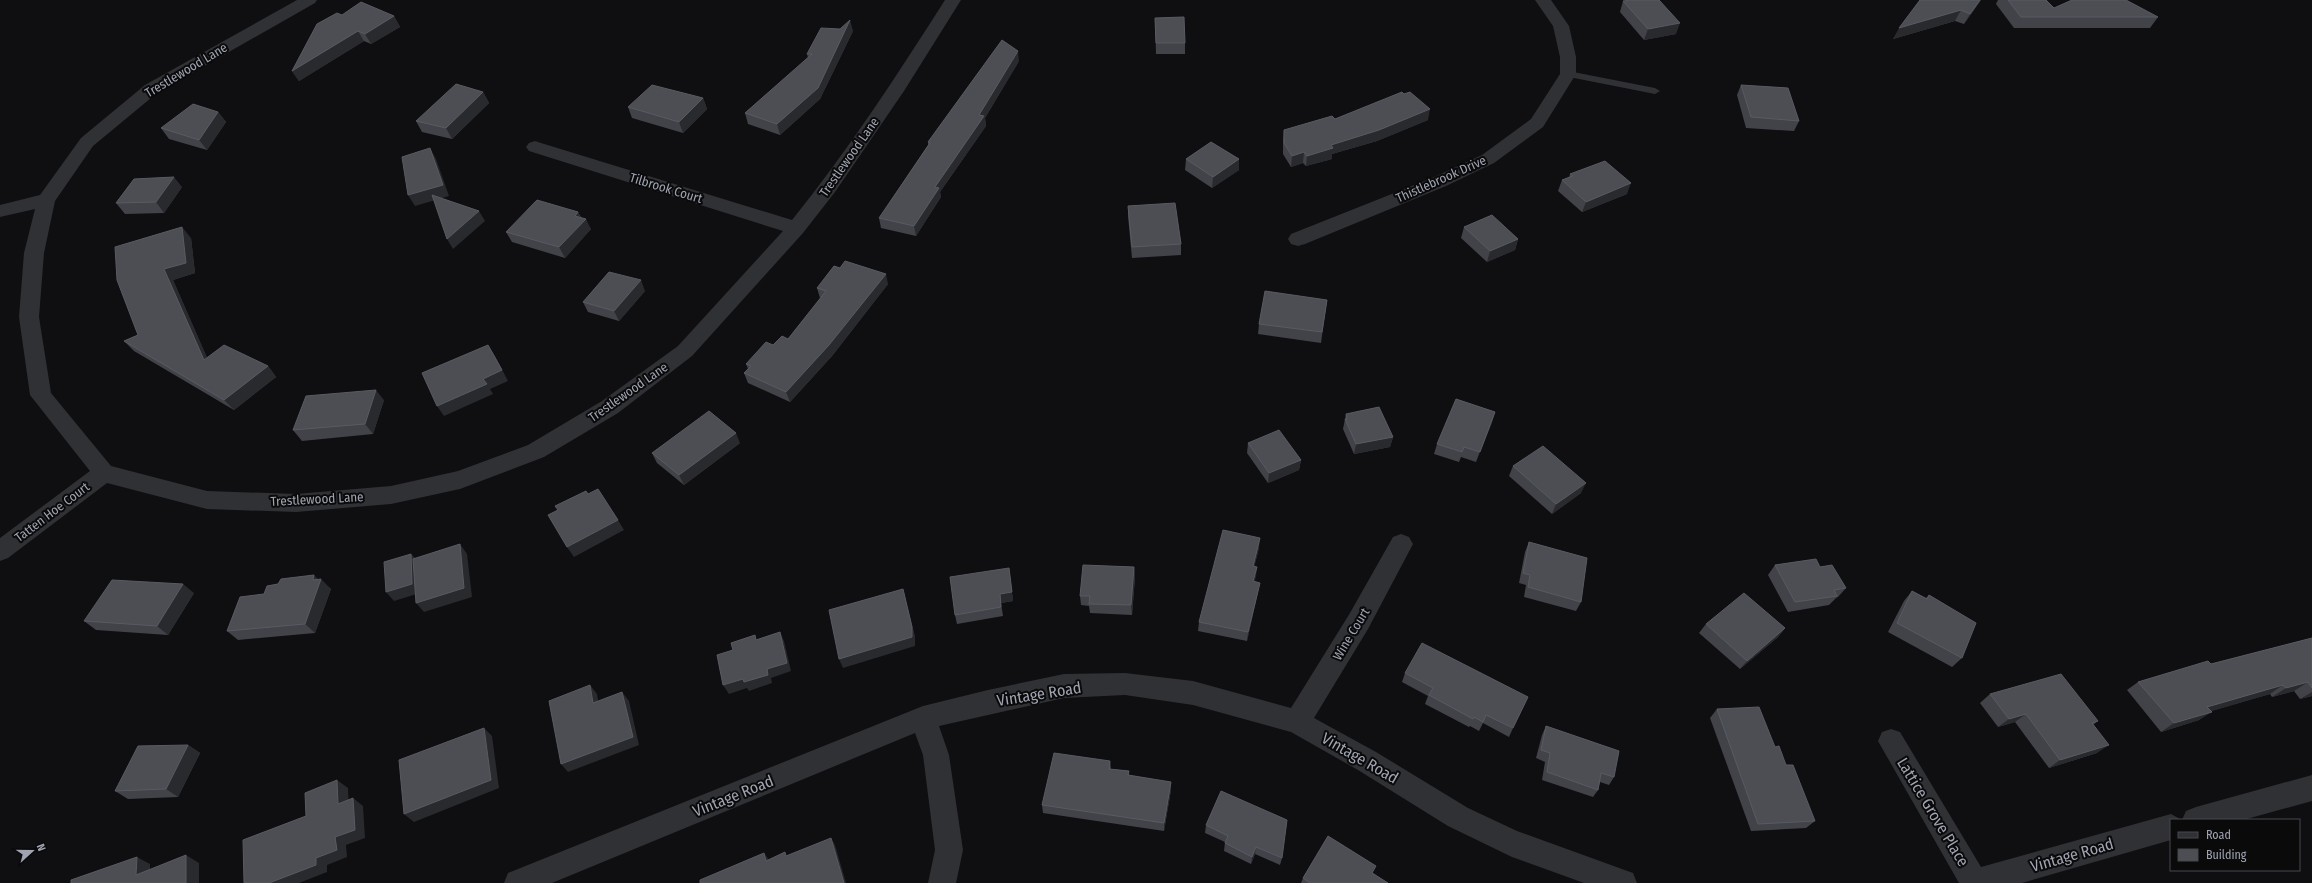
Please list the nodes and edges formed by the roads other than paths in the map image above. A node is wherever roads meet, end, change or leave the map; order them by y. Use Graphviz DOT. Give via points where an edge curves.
graph roads {
  1 [pos="309,0"];
  2 [pos="953,0"];
  3 [pos="1543,0"];
  4 [pos="1568,74"];
  5 [pos="1655,91"];
  6 [pos="535,147"];
  7 [pos="46,200"];
  8 [pos="0,211"];
  9 [pos="796,228"];
  10 [pos="1298,239"];
  11 [pos="104,472"];
  12 [pos="1401,544"];
  13 [pos="0,550"];
  14 [pos="923,718"];
  15 [pos="1297,722"];
  16 [pos="1891,741"];
  17 [pos="2312,788"];
  18 [pos="2200,819"];
  19 [pos="2170,827"];
  20 [pos="518,883"];
  21 [pos="942,883"];
  22 [pos="1623,883"];
  23 [pos="1974,883"];
  1 -- 7 [label="street, Trestlewood Lane" via="151,89 87,142"];
  2 -- 9 [label="street, Trestlewood Lane" via="895,91 828,188"];
  3 -- 4 [label="street" via="1561,26 1568,57"];
  4 -- 5 [label="lane"];
  4 -- 10 [label="street, Thistlebrook Drive" via="1537,122 1488,159 1439,182"];
  6 -- 9 [label="street, Tilbrook Court"];
  7 -- 8 [label="street"];
  7 -- 11 [label="street, Trestlewood Lane" via="34,253 29,318 41,395"];
  9 -- 11 [label="street, Trestlewood Lane" via="685,351 610,407 536,450 460,480 391,495 296,503 207,500"];
  11 -- 13 [label="street, Tatten Hoe Court"];
  12 -- 15 [label="street, Wine Court" via="1359,621"];
  14 -- 15 [label="street, Vintage Road" via="1064,686 1125,684 1193,693"];
  14 -- 20 [label="street, Vintage Road"];
  14 -- 21 [label="street" via="936,755 949,850"];
  15 -- 22 [label="street, Vintage Road" via="1458,817 1512,843"];
  16 -- 23 [label="street, Lattice Grove Place"];
  17 -- 18 [label="street"];
  19 -- 23 [label="street, Vintage Road"];
}
